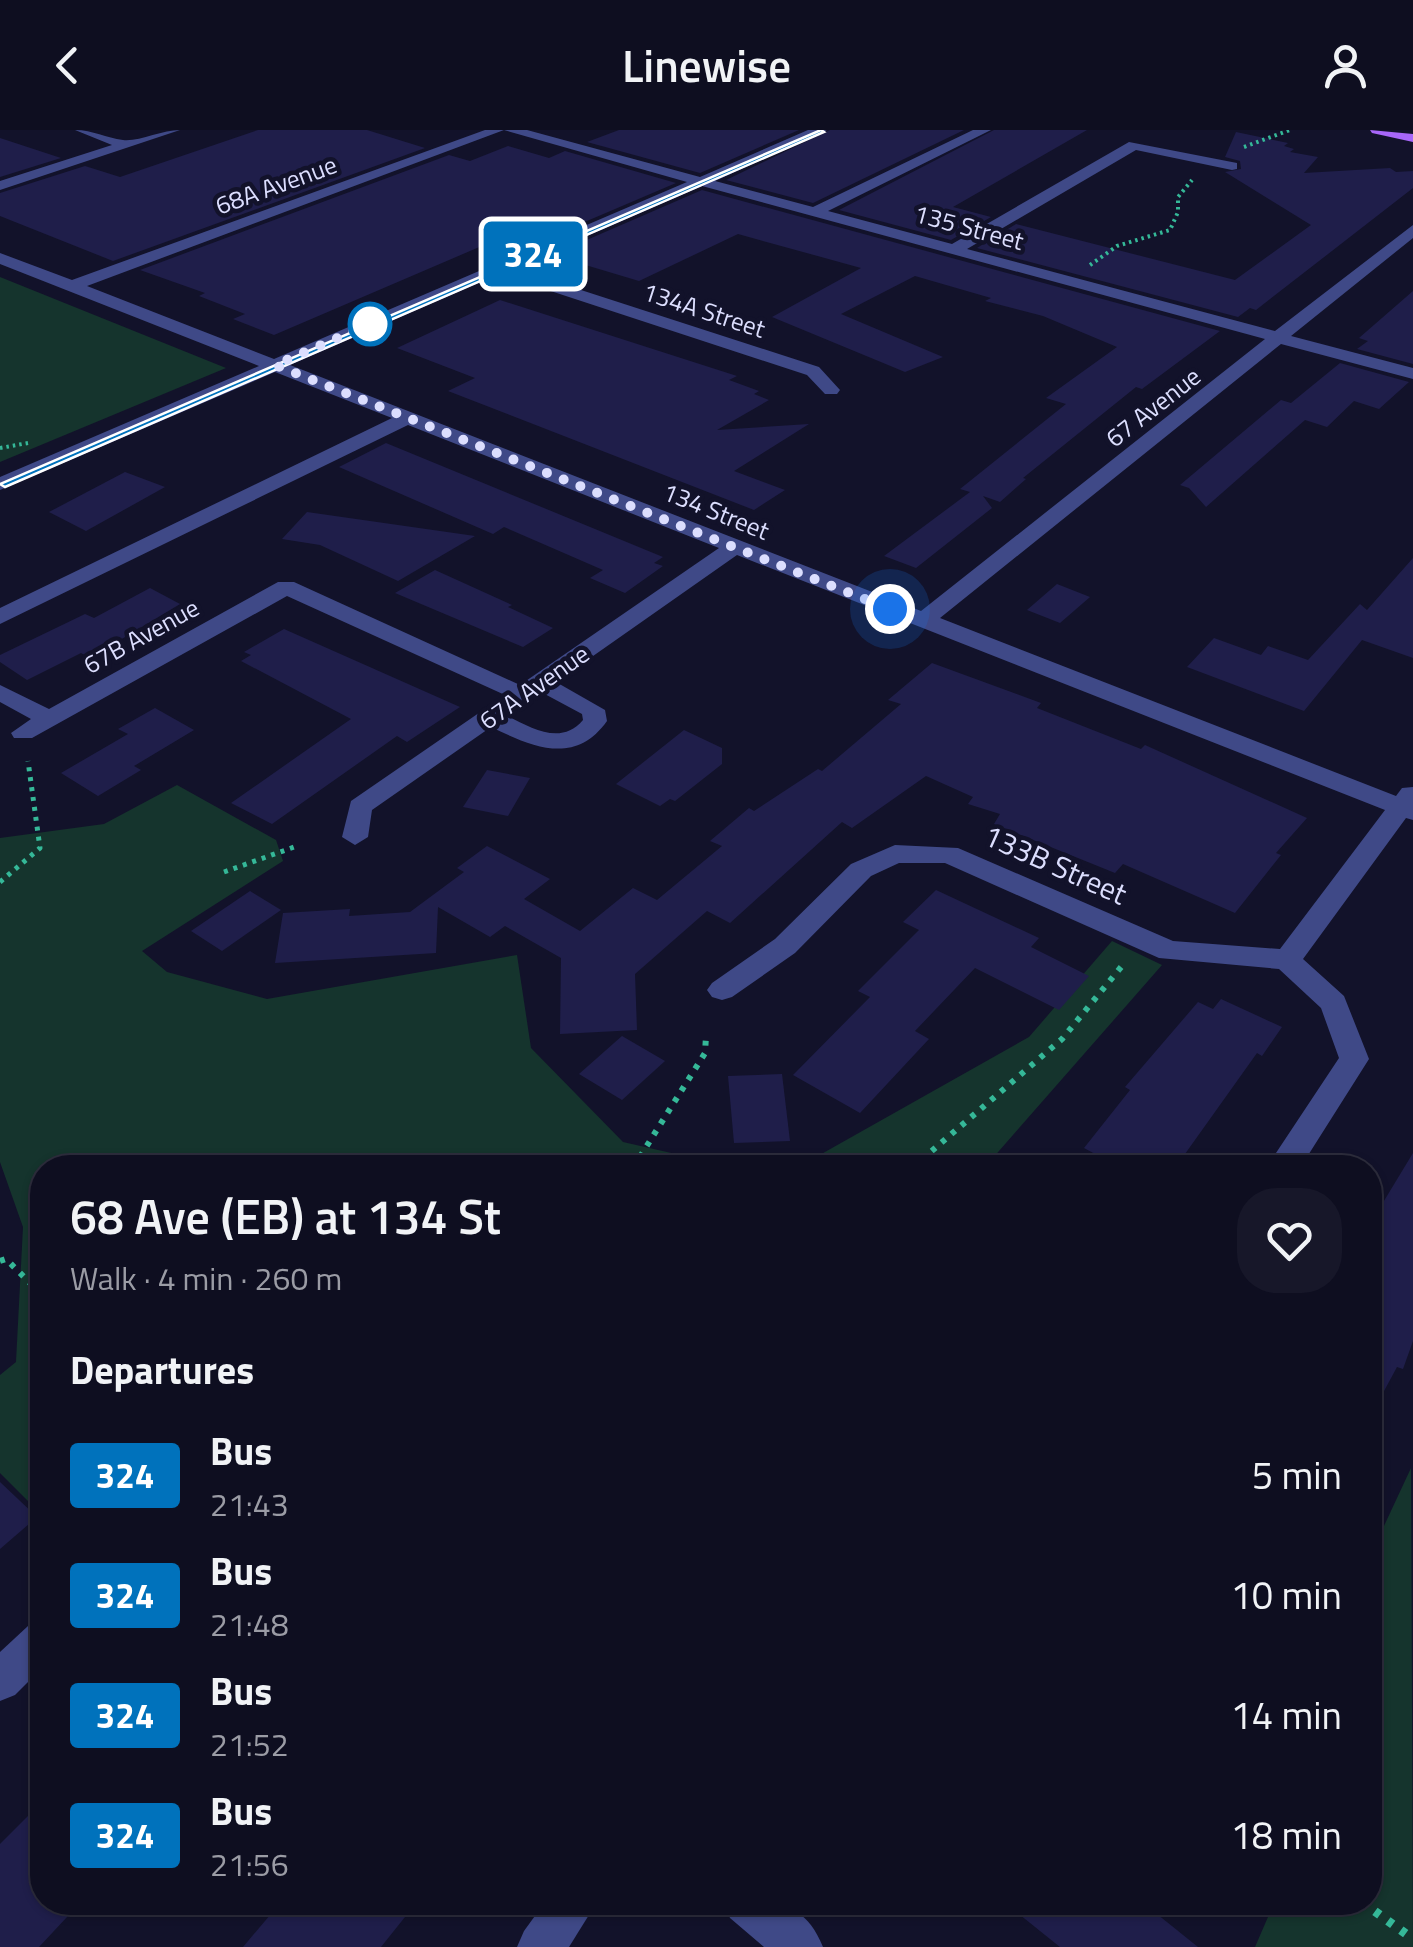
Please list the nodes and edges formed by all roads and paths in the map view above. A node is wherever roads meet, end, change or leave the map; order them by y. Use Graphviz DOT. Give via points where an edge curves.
graph roads {
  1 [pos="82,130"];
  2 [pos="174,130"];
  3 [pos="498,130"];
  4 [pos="512,130"];
  5 [pos="820,130"];
  6 [pos="984,130"];
  7 [pos="1122,130"];
  8 [pos="1290,130"];
  9 [pos="1377,130"];
  10 [pos="1413,138"];
  11 [pos="1134,144"];
  12 [pos="125,145"];
  13 [pos="1242,148"];
  14 [pos="1232,166"];
  15 [pos="1201,172"];
  16 [pos="702,181"];
  17 [pos="0,186"];
  18 [pos="814,212"];
  19 [pos="1413,230"];
  20 [pos="955,249"];
  21 [pos="0,258"];
  22 [pos="1088,266"];
  23 [pos="498,269"];
  24 [pos="72,286"];
  25 [pos="1279,338"];
  26 [pos="275,365"];
  27 [pos="1413,374"];
  28 [pos="831,390"];
  29 [pos="408,416"];
  30 [pos="0,484"];
  31 [pos="733,548"];
  32 [pos="0,617"];
  33 [pos="923,622"];
  34 [pos="532,689"];
  35 [pos="0,692"];
  36 [pos="490,718"];
  37 [pos="49,719"];
  38 [pos="23,733"];
  39 [pos="28,761"];
  40 [pos="1409,804"];
  41 [pos="355,837"];
  42 [pos="298,846"];
  43 [pos="224,872"];
  44 [pos="0,882"];
  45 [pos="1135,953"];
  46 [pos="1287,960"];
  47 [pos="722,990"];
  48 [pos="706,1036"];
  49 [pos="642,1155"];
  50 [pos="927,1155"];
  51 [pos="1291,1155"];
  52 [pos="0,1261"];
  53 [pos="30,1285"];
  54 [pos="30,1651"];
  55 [pos="0,1680"];
  56 [pos="564,1915"];
  57 [pos="762,1915"];
  58 [pos="1380,1915"];
  59 [pos="1413,1939"];
  60 [pos="540,1947"];
  61 [pos="800,1947"];
  1 -- 12 [label="street"];
  2 -- 12 [label="street"];
  3 -- 24 [label="street, 68A Avenue"];
  4 -- 16 [label="street, 135 Street"];
  5 -- 16 [label="street"];
  6 -- 18 [label="street"];
  7 -- 11 [label="street" via="1139,138"];
  8 -- 13 [label="path"];
  9 -- 10 [label="main road"];
  11 -- 14 [label="street"];
  11 -- 20 [label="street"];
  12 -- 17 [label="street"];
  15 -- 22 [label="path" via="1178,197 1176,225 1116,246"];
  16 -- 18 [label="street, 135 Street"];
  16 -- 23 [label="street"];
  18 -- 20 [label="street, 135 Street"];
  19 -- 25 [label="street, 67 Avenue"];
  20 -- 25 [label="street, 135 Street"];
  21 -- 24 [label="street, 134 Street"];
  23 -- 26 [label="street"];
  23 -- 28 [label="street, 134A Street" via="813,371"];
  24 -- 26 [label="street, 134 Street"];
  25 -- 27 [label="street, 135 Street"];
  25 -- 33 [label="street, 67 Avenue"];
  26 -- 29 [label="street, 134 Street"];
  26 -- 30 [label="street"];
  29 -- 31 [label="street, 134 Street"];
  29 -- 32 [label="street"];
  31 -- 33 [label="street, 134 Street"];
  31 -- 34 [label="street, 67A Avenue"];
  33 -- 40 [label="street, 134 Street"];
  34 -- 36 [label="street, 67A Avenue"];
  34 -- 36 [label="street" via="592,710 588,734 552,743"];
  34 -- 37 [label="street, 67B Avenue" via="286,587"];
  35 -- 37 [label="street"];
  36 -- 41 [label="street, 67A Avenue" via="360,808"];
  37 -- 38 [label="street, 67B Avenue"];
  39 -- 44 [label="path" via="40,848"];
  40 -- 46 [label="street"];
  42 -- 43 [label="path"];
  45 -- 50 [label="path" via="1062,1039"];
  46 -- 47 [label="street, 133B Street" via="1170,951 950,854 895,854 861,870 785,946"];
  46 -- 51 [label="street" via="1334,1003 1354,1059"];
  48 -- 49 [label="path" via="705,1053"];
  52 -- 53 [label="path" via="6,1259"];
  54 -- 55 [label="street"];
  56 -- 60 [label="street"];
  57 -- 61 [label="street"];
  58 -- 59 [label="path"];
}
